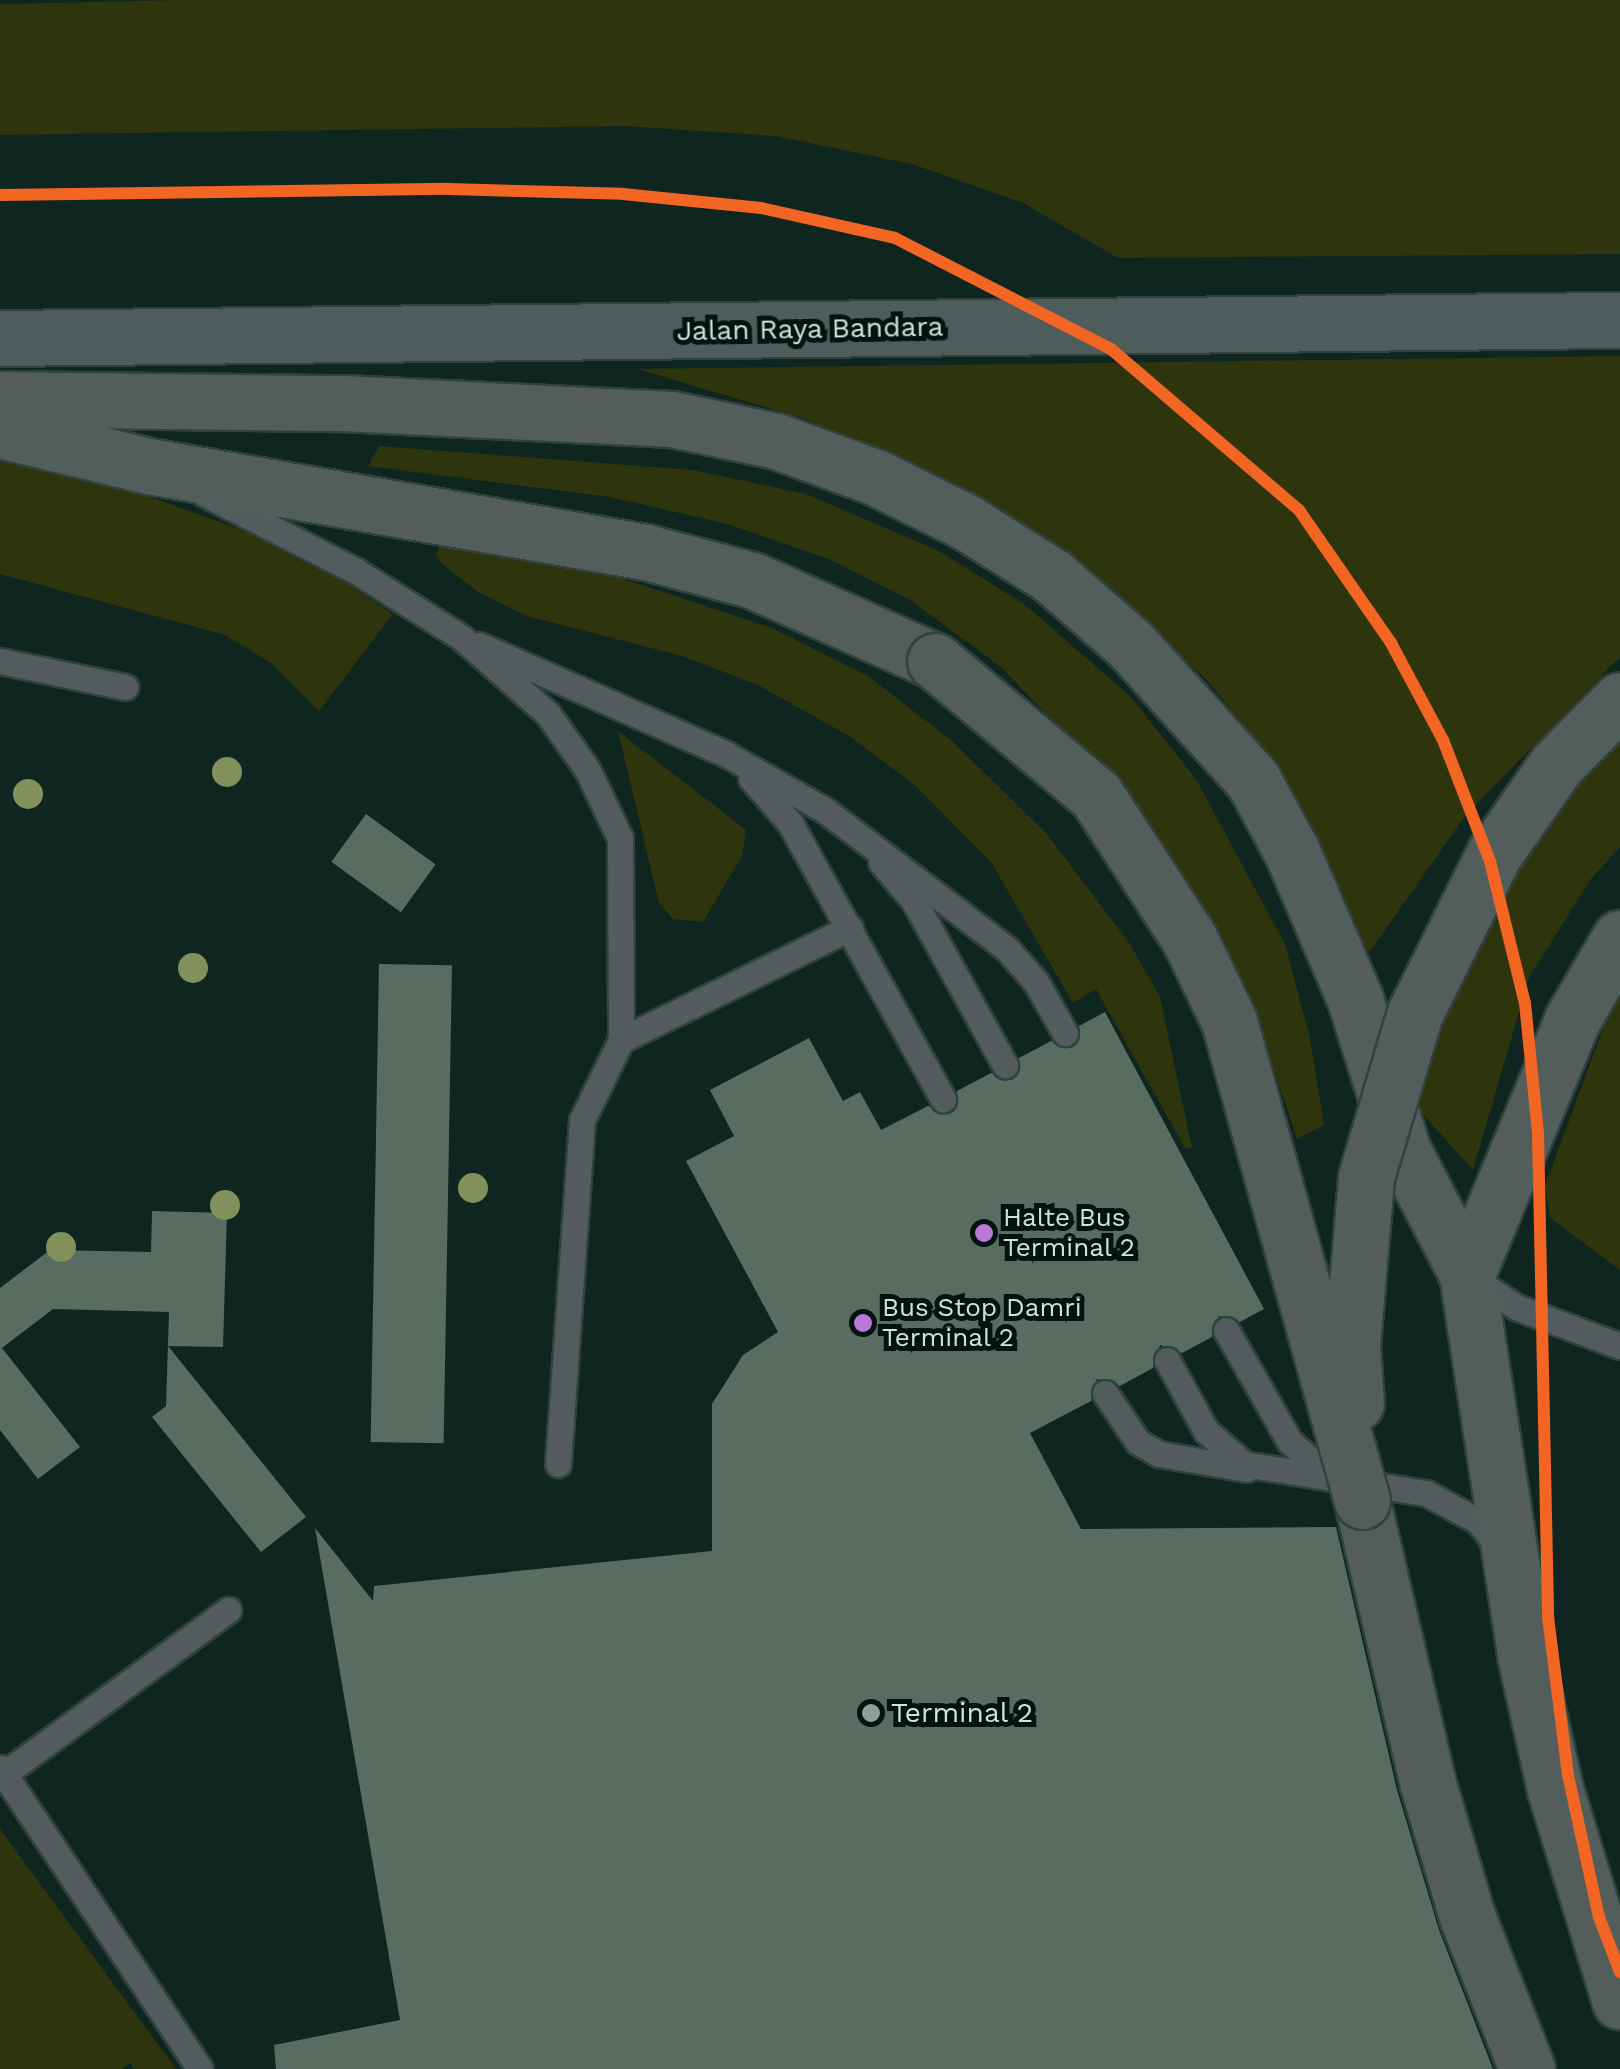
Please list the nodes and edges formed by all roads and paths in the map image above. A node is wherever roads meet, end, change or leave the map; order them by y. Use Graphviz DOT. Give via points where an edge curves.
graph roads {
  1 [pos="1620,320"];
  2 [pos="0,338"];
  3 [pos="0,400"];
  4 [pos="0,430"];
  5 [pos="149,466"];
  6 [pos="461,637"];
  7 [pos="0,661"];
  8 [pos="125,687"];
  9 [pos="1620,700"];
  10 [pos="726,754"];
  11 [pos="826,811"];
  12 [pos="850,928"];
  13 [pos="1620,938"];
  14 [pos="1064,1033"];
  15 [pos="621,1040"];
  16 [pos="1005,1065"];
  17 [pos="943,1098"];
  18 [pos="1467,1274"];
  19 [pos="1226,1330"];
  20 [pos="1620,1346"];
  21 [pos="1168,1360"];
  22 [pos="1106,1394"];
  23 [pos="558,1464"];
  24 [pos="1267,1472"];
  25 [pos="1352,1491"];
  26 [pos="1511,1579"];
  27 [pos="228,1610"];
  28 [pos="2,1771"];
  29 [pos="1620,2001"];
  30 [pos="200,2069"];
  31 [pos="1527,2069"];
  1 -- 2 [label="main road, Jalan Raya Bandara"];
  3 -- 18 [label="street" via="343,403 672,418 792,447 875,477 966,522 1052,576 1131,645 1252,780 1324,918 1403,1151"];
  4 -- 5 [label="street"];
  5 -- 6 [label="lane" via="356,571"];
  5 -- 25 [label="street, bridge" via="646,552 752,580 935,662 1096,795 1188,938 1229,1022"];
  6 -- 10 [label="lane"];
  6 -- 15 [label="lane" via="548,714 587,770 620,838"];
  7 -- 8 [label="lane"];
  9 -- 25 [label="street, bridge" via="1556,764 1494,854 1415,1013 1366,1177 1352,1345"];
  10 -- 11 [label="lane"];
  10 -- 12 [label="lane" via="790,823"];
  11 -- 14 [label="lane" via="1008,949"];
  11 -- 16 [label="lane" via="914,900"];
  12 -- 15 [label="lane"];
  12 -- 17 [label="lane"];
  13 -- 18 [label="street" via="1572,1020"];
  15 -- 23 [label="lane" via="582,1120"];
  18 -- 20 [label="lane" via="1516,1307"];
  18 -- 26 [label="street"];
  19 -- 25 [label="lane" via="1304,1460"];
  21 -- 24 [label="lane" via="1206,1431 1244,1464"];
  22 -- 24 [label="lane" via="1138,1442 1159,1454"];
  24 -- 25 [label="lane"];
  25 -- 26 [label="lane" via="1426,1493 1454,1505 1496,1540"];
  25 -- 31 [label="street" via="1468,1918"];
  26 -- 29 [label="street" via="1555,1788"];
  27 -- 28 [label="lane"];
  28 -- 30 [label="lane"];
}
